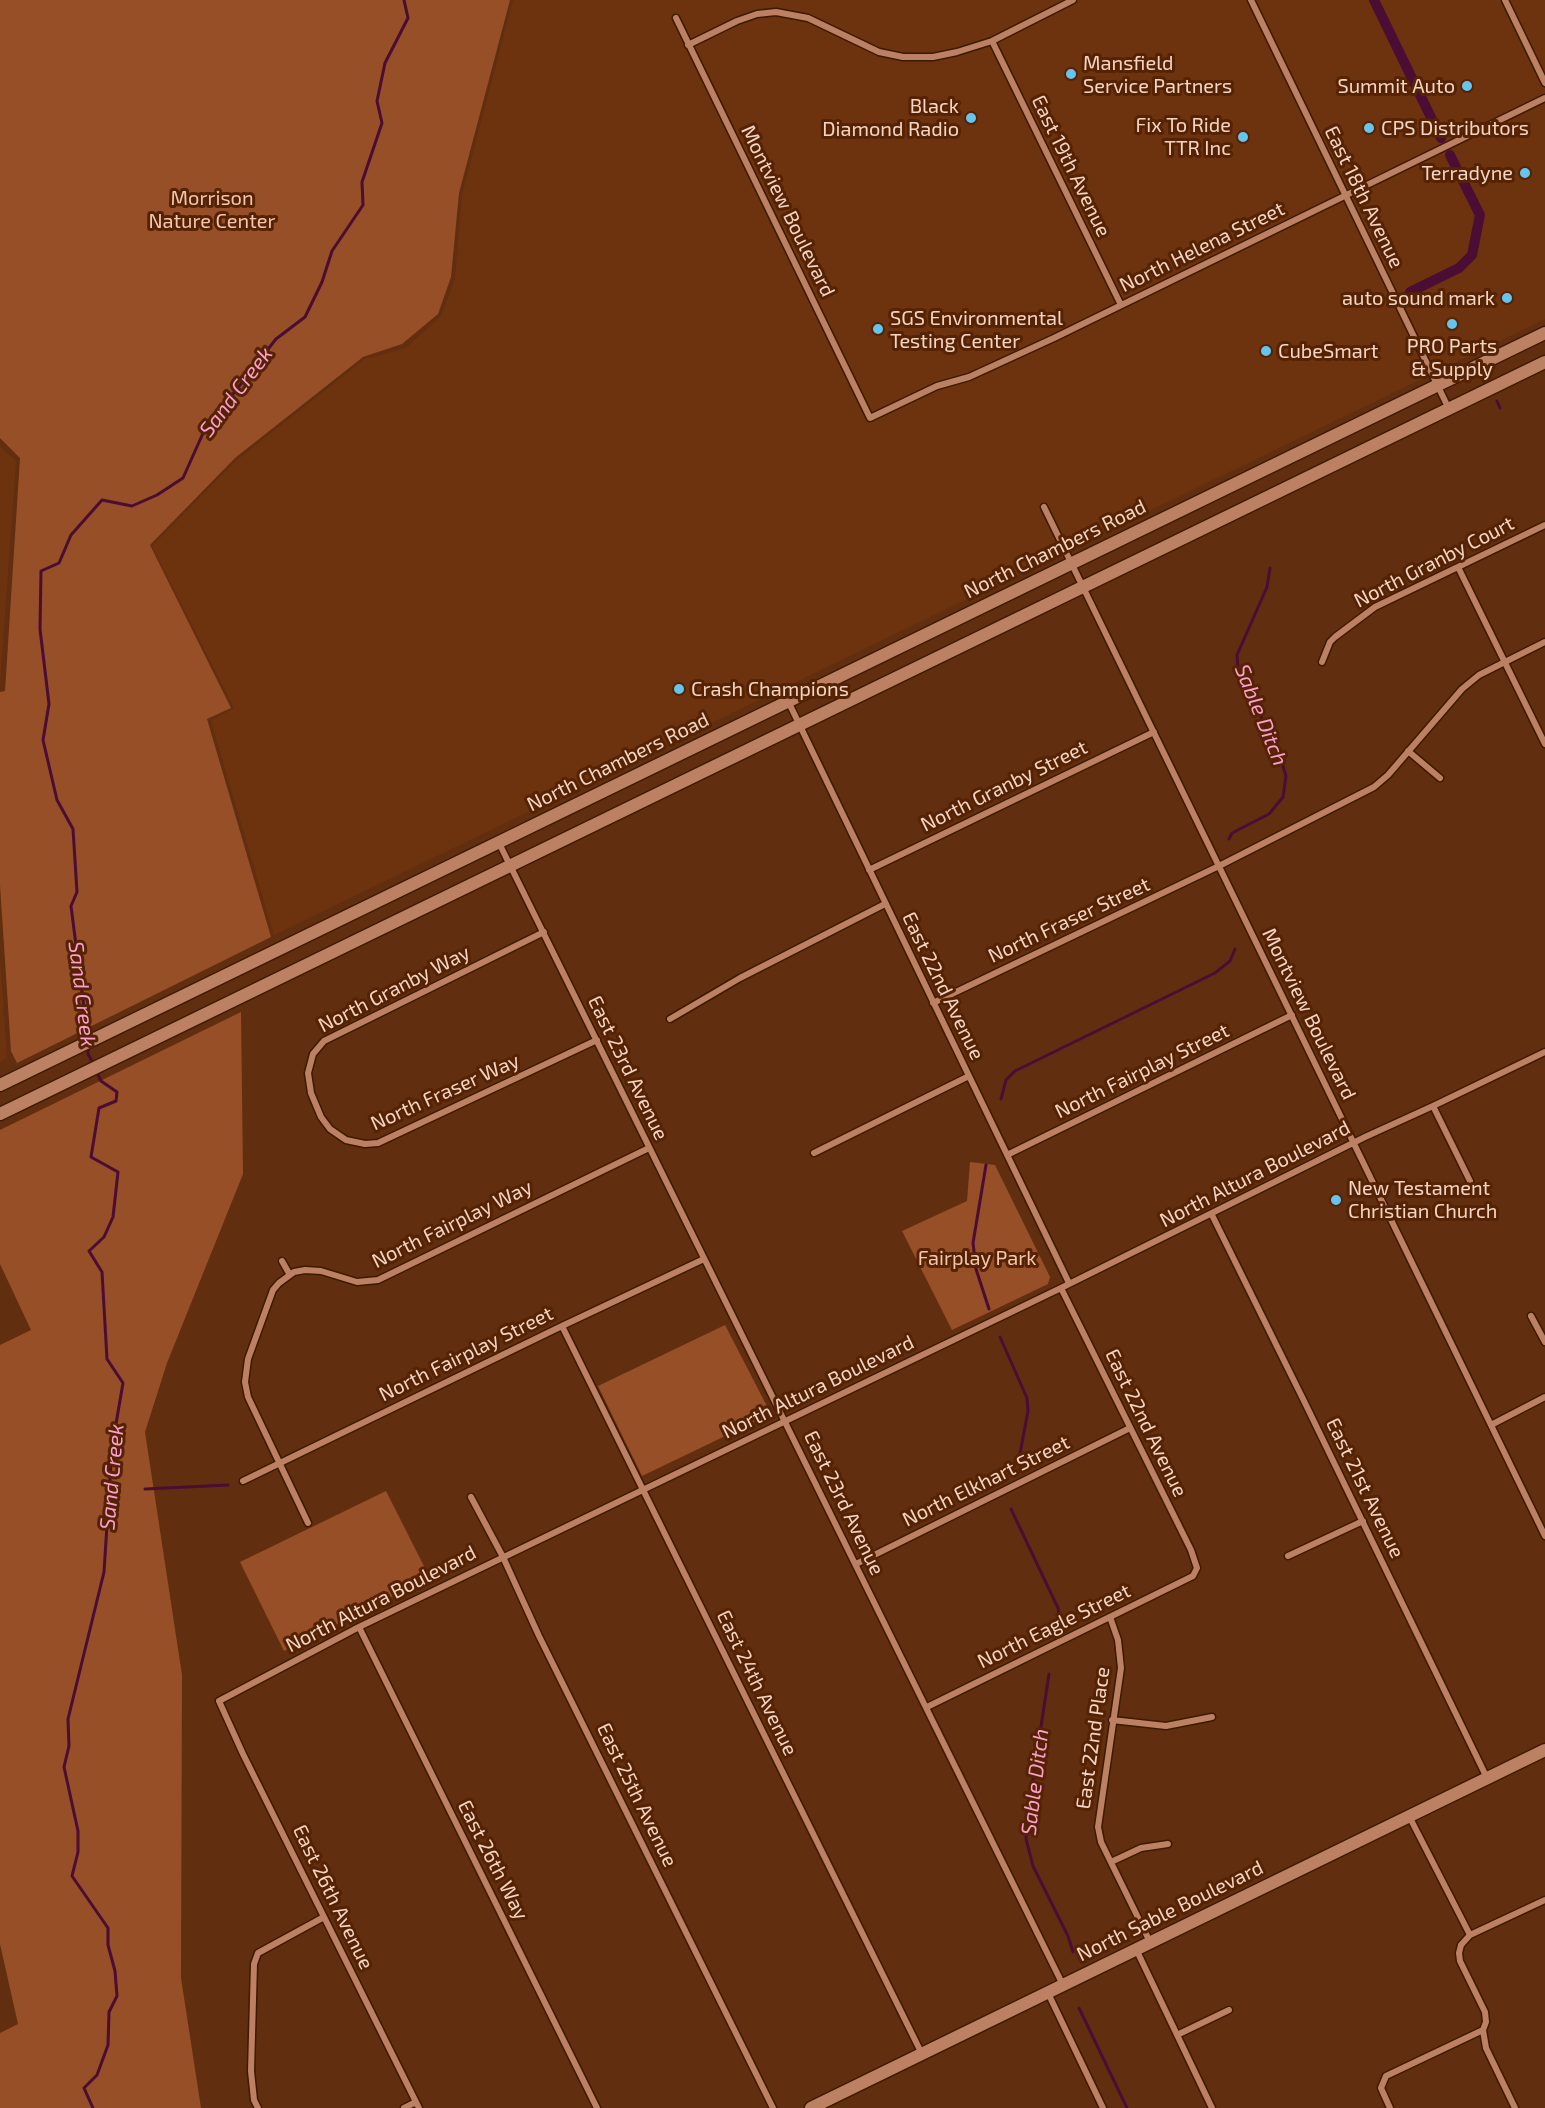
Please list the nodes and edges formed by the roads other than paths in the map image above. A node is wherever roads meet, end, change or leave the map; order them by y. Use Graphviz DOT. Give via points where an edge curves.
graph roads {
  1 [pos="1073,0"];
  2 [pos="1251,0"];
  3 [pos="1505,0"];
  4 [pos="676,18"];
  5 [pos="992,41"];
  6 [pos="688,45"];
  7 [pos="1545,83"];
  8 [pos="1545,98"];
  9 [pos="1345,196"];
  10 [pos="1121,305"];
  11 [pos="1545,333"];
  12 [pos="1545,362"];
  13 [pos="1437,384"];
  14 [pos="1448,407"];
  15 [pos="870,418"];
  16 [pos="1044,507"];
  17 [pos="1545,525"];
  18 [pos="1071,562"];
  19 [pos="1458,567"];
  20 [pos="1083,586"];
  21 [pos="1545,642"];
  22 [pos="1505,661"];
  23 [pos="1322,662"];
  24 [pos="788,701"];
  25 [pos="800,724"];
  26 [pos="1154,732"];
  27 [pos="1545,744"];
  28 [pos="1408,751"];
  29 [pos="1440,778"];
  30 [pos="498,842"];
  31 [pos="510,865"];
  32 [pos="1219,866"];
  33 [pos="869,870"];
  34 [pos="885,904"];
  35 [pos="543,932"];
  36 [pos="933,1003"];
  37 [pos="1292,1015"];
  38 [pos="670,1019"];
  39 [pos="597,1040"];
  40 [pos="1545,1052"];
  41 [pos="969,1076"];
  42 [pos="0,1086"];
  43 [pos="1433,1106"];
  44 [pos="317,1108"];
  45 [pos="0,1114"];
  46 [pos="1354,1143"];
  47 [pos="649,1148"];
  48 [pos="814,1153"];
  49 [pos="1007,1155"];
  50 [pos="1470,1181"];
  51 [pos="1212,1215"];
  52 [pos="704,1259"];
  53 [pos="282,1261"];
  54 [pos="290,1275"];
  55 [pos="1069,1284"];
  56 [pos="1061,1288"];
  57 [pos="1531,1316"];
  58 [pos="561,1326"];
  59 [pos="1545,1342"];
  60 [pos="1545,1399"];
  61 [pos="786,1421"];
  62 [pos="1491,1425"];
  63 [pos="1130,1428"];
  64 [pos="279,1464"];
  65 [pos="243,1481"];
  66 [pos="642,1489"];
  67 [pos="471,1497"];
  68 [pos="1363,1521"];
  69 [pos="308,1523"];
  70 [pos="1545,1536"];
  71 [pos="1288,1556"];
  72 [pos="503,1557"];
  73 [pos="855,1564"];
  74 [pos="1195,1574"];
  75 [pos="1110,1617"];
  76 [pos="359,1627"];
  77 [pos="219,1701"];
  78 [pos="927,1707"];
  79 [pos="1212,1717"];
  80 [pos="1112,1720"];
  81 [pos="1545,1750"];
  82 [pos="1487,1778"];
  83 [pos="1409,1816"];
  84 [pos="1168,1844"];
  85 [pos="1111,1862"];
  86 [pos="1545,1900"];
  87 [pos="324,1917"];
  88 [pos="1470,1935"];
  89 [pos="1150,1942"];
  90 [pos="1136,1950"];
  91 [pos="1064,1985"];
  92 [pos="1048,1993"];
  93 [pos="1229,2010"];
  94 [pos="1483,2030"];
  95 [pos="1177,2035"];
  96 [pos="922,2054"];
  97 [pos="417,2105"];
  98 [pos="258,2108"];
  99 [pos="404,2108"];
  100 [pos="597,2108"];
  101 [pos="773,2108"];
  102 [pos="811,2108"];
  103 [pos="1104,2108"];
  104 [pos="1212,2108"];
  105 [pos="1390,2108"];
  106 [pos="1515,2108"];
  1 -- 5 [label="street"];
  2 -- 9 [label="street, East 18th Avenue"];
  3 -- 7 [label="street"];
  4 -- 6 [label="street, Montview Boulevard"];
  5 -- 6 [label="street" via="933,57 903,57 859,44 808,18 776,12 737,21"];
  5 -- 10 [label="street, East 19th Avenue"];
  6 -- 15 [label="street, Montview Boulevard"];
  8 -- 9 [label="street, North Helena Street"];
  9 -- 10 [label="street, North Helena Street"];
  9 -- 13 [label="street, East 18th Avenue"];
  10 -- 15 [label="street, North Helena Street" via="1003,362 937,386"];
  11 -- 13 [label="main road, North Chambers Road"];
  12 -- 14 [label="main road"];
  13 -- 14 [label="street, East 18th Avenue"];
  13 -- 18 [label="main road, North Chambers Road"];
  14 -- 20 [label="main road"];
  16 -- 18 [label="street, Montview Boulevard"];
  17 -- 19 [label="street, North Granby Court"];
  18 -- 20 [label="street, Montview Boulevard"];
  18 -- 24 [label="main road, North Chambers Road"];
  19 -- 22 [label="street"];
  19 -- 23 [label="street, North Granby Court" via="1354,621 1330,642"];
  20 -- 25 [label="main road"];
  20 -- 26 [label="street, Montview Boulevard"];
  21 -- 22 [label="street, North Fraser Street"];
  22 -- 27 [label="street"];
  22 -- 28 [label="street, North Fraser Street" via="1462,689"];
  24 -- 25 [label="street, East 22nd Avenue"];
  24 -- 30 [label="main road, North Chambers Road"];
  25 -- 31 [label="main road"];
  25 -- 33 [label="street, East 22nd Avenue"];
  26 -- 32 [label="street, Montview Boulevard"];
  26 -- 33 [label="street, North Granby Street"];
  28 -- 29 [label="street"];
  28 -- 32 [label="street, North Fraser Street" via="1374,787"];
  30 -- 31 [label="street, East 23rd Avenue"];
  30 -- 42 [label="main road, North Chambers Road"];
  31 -- 35 [label="street, East 23rd Avenue"];
  31 -- 45 [label="main road"];
  32 -- 36 [label="street, North Fraser Street"];
  32 -- 37 [label="street, Montview Boulevard"];
  33 -- 34 [label="street, East 22nd Avenue"];
  34 -- 36 [label="street, East 22nd Avenue"];
  34 -- 38 [label="street" via="740,978"];
  35 -- 39 [label="street, East 23rd Avenue"];
  35 -- 44 [label="street, North Granby Way" via="324,1041 313,1054 308,1073"];
  36 -- 41 [label="street, East 22nd Avenue"];
  37 -- 46 [label="street, Montview Boulevard"];
  37 -- 49 [label="street, North Fairplay Street"];
  39 -- 44 [label="street, North Fraser Way" via="378,1143 364,1144 340,1137 326,1125"];
  39 -- 47 [label="street, East 23rd Avenue"];
  40 -- 43 [label="street, North Altura Boulevard"];
  41 -- 48 [label="street"];
  41 -- 49 [label="street, East 22nd Avenue"];
  43 -- 46 [label="street, North Altura Boulevard"];
  43 -- 50 [label="street"];
  46 -- 51 [label="street, North Altura Boulevard"];
  46 -- 62 [label="street, Montview Boulevard"];
  47 -- 52 [label="street, East 23rd Avenue"];
  47 -- 54 [label="street, North Fairplay Way" via="378,1280 357,1282 314,1270"];
  49 -- 55 [label="street, East 22nd Avenue"];
  51 -- 55 [label="street, North Altura Boulevard"];
  51 -- 68 [label="street, East 21st Avenue"];
  52 -- 58 [label="street, North Fairplay Street"];
  52 -- 61 [label="street, East 23rd Avenue"];
  53 -- 54 [label="street"];
  54 -- 64 [label="street" via="273,1290 245,1374 248,1397"];
  55 -- 56 [label="street, North Altura Boulevard"];
  56 -- 61 [label="street, North Altura Boulevard"];
  56 -- 63 [label="street, East 22nd Avenue"];
  57 -- 59 [label="street"];
  58 -- 64 [label="street, North Fairplay Street"];
  58 -- 66 [label="street, East 24th Avenue"];
  60 -- 62 [label="street"];
  61 -- 66 [label="street, North Altura Boulevard"];
  61 -- 73 [label="street, East 23rd Avenue"];
  62 -- 70 [label="street, Montview Boulevard"];
  63 -- 73 [label="street, North Elkhart Street"];
  63 -- 74 [label="street, East 22nd Avenue" via="1197,1563"];
  64 -- 65 [label="street, North Fairplay Street"];
  64 -- 69 [label="street"];
  66 -- 72 [label="street, North Altura Boulevard"];
  66 -- 96 [label="street, East 24th Avenue"];
  67 -- 72 [label="street, East 25th Avenue"];
  68 -- 71 [label="street"];
  68 -- 82 [label="street, East 21st Avenue"];
  72 -- 76 [label="street, North Altura Boulevard"];
  72 -- 101 [label="street, East 25th Avenue"];
  73 -- 78 [label="street, East 23rd Avenue"];
  74 -- 75 [label="street, North Eagle Street"];
  75 -- 78 [label="street, North Eagle Street"];
  75 -- 80 [label="street, East 22nd Place" via="1121,1654"];
  76 -- 77 [label="street, North Altura Boulevard"];
  76 -- 100 [label="street, East 26th Way"];
  77 -- 87 [label="street, East 26th Avenue"];
  78 -- 91 [label="street, East 23rd Avenue"];
  79 -- 80 [label="street" via="1166,1726"];
  80 -- 85 [label="street, East 22nd Place" via="1098,1827"];
  81 -- 82 [label="main road, North Sable Boulevard"];
  82 -- 83 [label="main road, North Sable Boulevard"];
  83 -- 88 [label="street"];
  83 -- 89 [label="main road, North Sable Boulevard"];
  84 -- 85 [label="street" via="1141,1848"];
  85 -- 89 [label="street, East 22nd Place"];
  86 -- 88 [label="street"];
  87 -- 97 [label="street, East 26th Avenue"];
  87 -- 98 [label="street" via="258,1953 254,1964 251,2071"];
  88 -- 94 [label="street" via="1459,1953 1485,2012"];
  89 -- 90 [label="main road, North Sable Boulevard"];
  90 -- 91 [label="main road, North Sable Boulevard"];
  90 -- 95 [label="street"];
  91 -- 92 [label="main road, North Sable Boulevard"];
  92 -- 96 [label="main road, North Sable Boulevard"];
  92 -- 103 [label="street"];
  93 -- 95 [label="street"];
  94 -- 105 [label="street" via="1386,2076 1381,2088"];
  94 -- 106 [label="street" via="1486,2048"];
  95 -- 104 [label="street"];
  96 -- 102 [label="main road, North Sable Boulevard"];
  97 -- 99 [label="street"];
}
